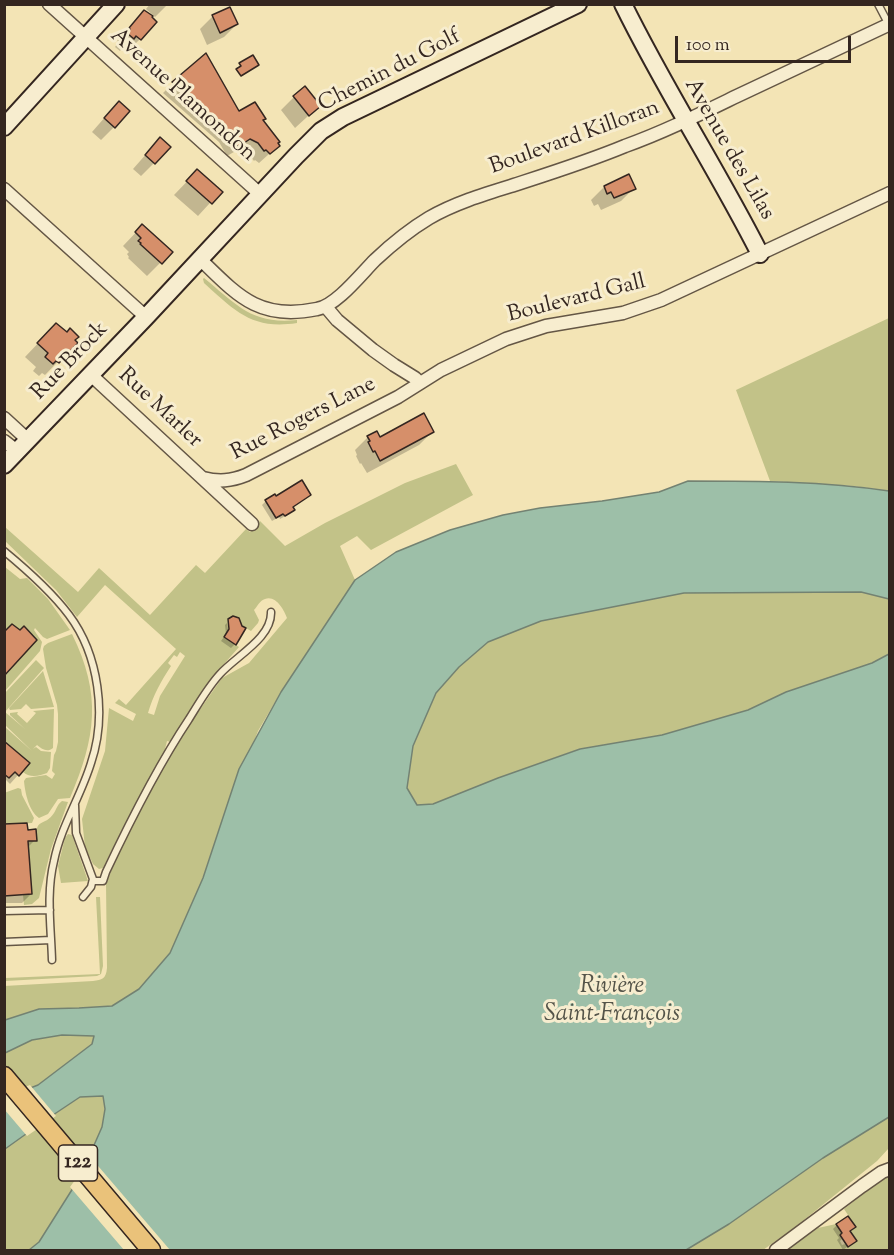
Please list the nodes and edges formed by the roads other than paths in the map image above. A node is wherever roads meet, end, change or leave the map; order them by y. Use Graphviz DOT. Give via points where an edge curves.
graph roads {
  1 [pos="49,4"];
  2 [pos="117,4"];
  3 [pos="578,4"];
  4 [pos="623,4"];
  5 [pos="879,4"];
  6 [pos="889,24"];
  7 [pos="86,38"];
  8 [pos="685,121"];
  9 [pos="6,123"];
  10 [pos="4,189"];
  11 [pos="890,193"];
  12 [pos="260,194"];
  13 [pos="760,254"];
  14 [pos="200,258"];
  15 [pos="326,307"];
  16 [pos="146,317"];
  17 [pos="91,375"];
  18 [pos="420,383"];
  19 [pos="4,418"];
  20 [pos="16,444"];
  21 [pos="4,465"];
  22 [pos="203,478"];
  23 [pos="252,524"];
  24 [pos="4,550"];
  25 [pos="271,612"];
  26 [pos="75,802"];
  27 [pos="93,881"];
  28 [pos="82,897"];
  29 [pos="50,910"];
  30 [pos="4,911"];
  31 [pos="51,940"];
  32 [pos="4,942"];
  33 [pos="52,960"];
  34 [pos="4,1076"];
  35 [pos="890,1169"];
  36 [pos="151,1251"];
  37 [pos="776,1251"];
  1 -- 7 [label="street, Avenue Plamondon"];
  2 -- 7 [label="street"];
  3 -- 12 [label="street, Chemin du Golf" via="335,122 305,146"];
  4 -- 8 [label="street, Avenue des Lilas"];
  5 -- 6 [label="lane"];
  6 -- 8 [label="street, Boulevard Killoran"];
  7 -- 9 [label="street"];
  7 -- 12 [label="street, Avenue Plamondon"];
  8 -- 13 [label="street, Avenue des Lilas"];
  8 -- 15 [label="street, Boulevard Killoran" via="625,147 479,196 430,218 391,246"];
  10 -- 16 [label="street"];
  11 -- 13 [label="street, Boulevard Gall"];
  12 -- 14 [label="street, Chemin du Golf"];
  13 -- 18 [label="street, Boulevard Gall" via="631,311 517,335"];
  14 -- 15 [label="street" via="242,297 262,308 296,312"];
  14 -- 16 [label="street, Chemin du Golf"];
  15 -- 18 [label="street" via="374,350"];
  16 -- 17 [label="street, Rue Brock"];
  17 -- 20 [label="street, Rue Brock"];
  17 -- 22 [label="street, Rue Marler"];
  18 -- 22 [label="street, Rue Rogers Lane" via="246,475 221,481"];
  19 -- 20 [label="street"];
  20 -- 21 [label="street, Rue Brock"];
  22 -- 23 [label="street, Rue Marler"];
  24 -- 26 [label="lane" via="69,615 87,648 93,669 98,737"];
  25 -- 27 [label="lane" via="271,623 265,631 207,691 139,803 103,881"];
  26 -- 27 [label="lane" via="76,833"];
  26 -- 29 [label="lane" via="54,859"];
  27 -- 28 [label="lane"];
  29 -- 30 [label="lane"];
  29 -- 31 [label="lane"];
  31 -- 32 [label="lane"];
  31 -- 33 [label="lane"];
  34 -- 36 [label="main road, 122"];
  35 -- 37 [label="street"];
}
